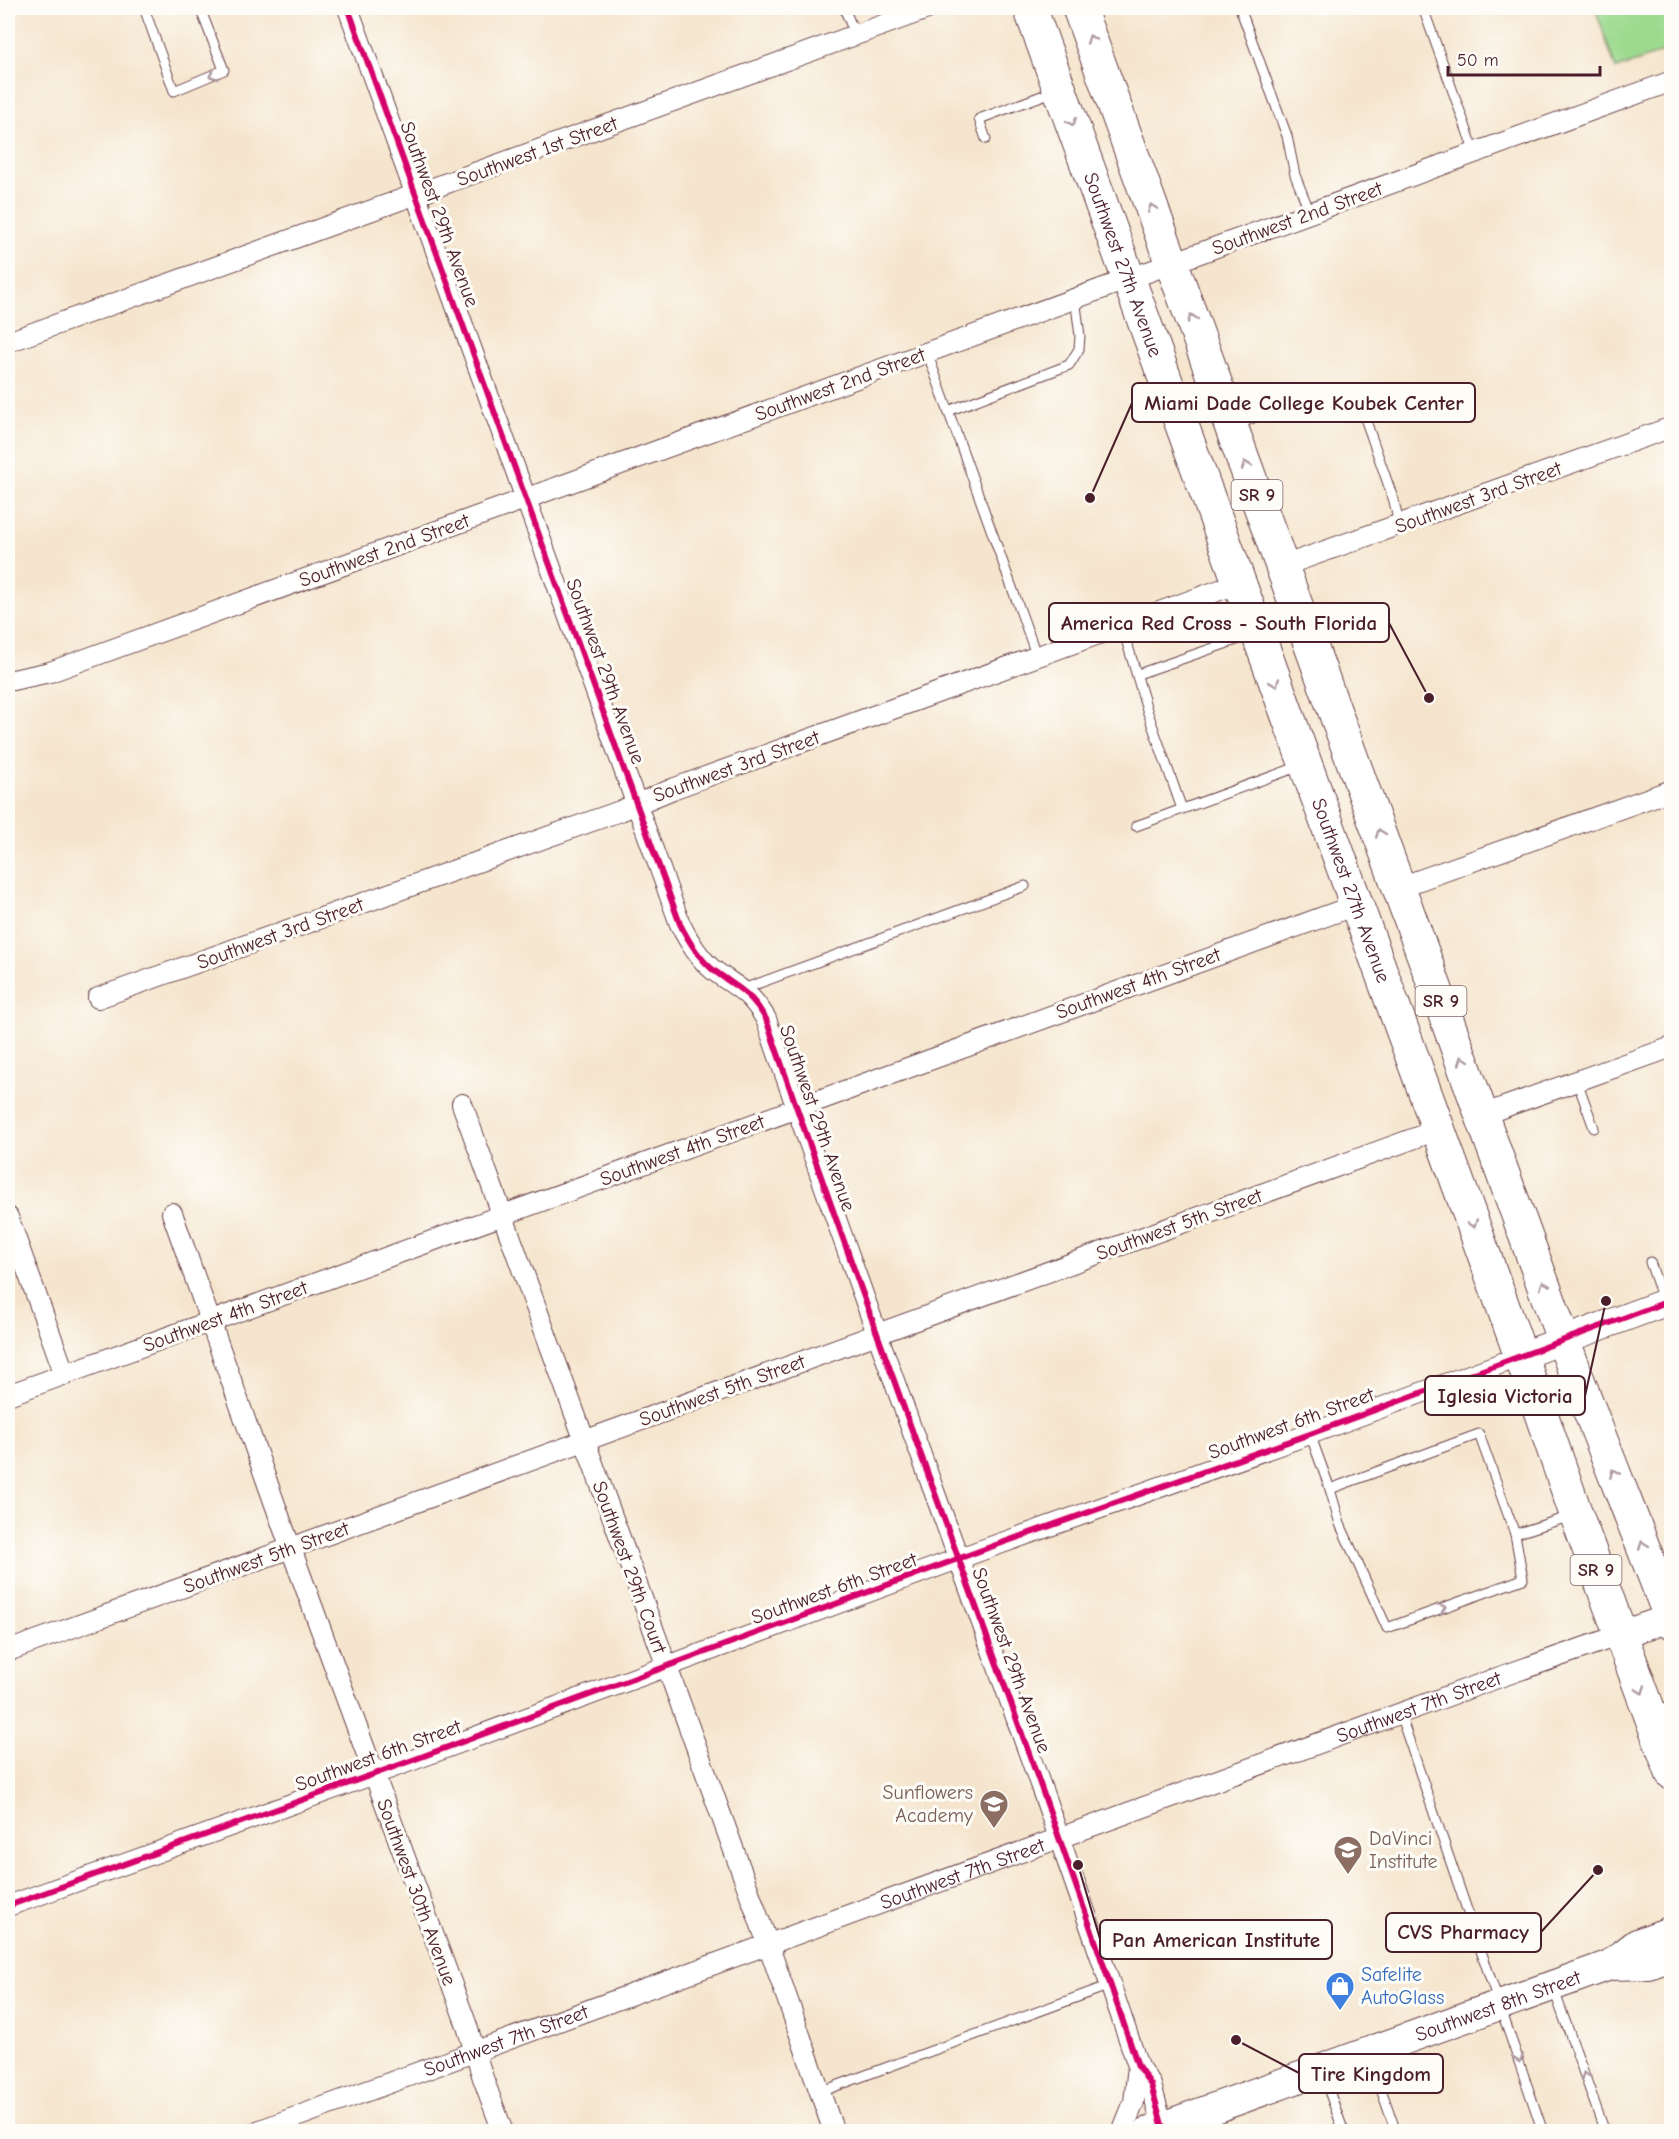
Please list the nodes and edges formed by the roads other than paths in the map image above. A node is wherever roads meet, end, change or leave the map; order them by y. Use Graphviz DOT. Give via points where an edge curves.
graph roads {
  1 [pos="144,8"];
  2 [pos="200,8"];
  3 [pos="348,8"];
  4 [pos="844,8"];
  5 [pos="930,8"];
  6 [pos="1030,8"];
  7 [pos="1079,8"];
  8 [pos="1240,8"];
  9 [pos="1423,8"];
  10 [pos="855,34"];
  11 [pos="1671,81"];
  12 [pos="1060,89"];
  13 [pos="986,139"];
  14 [pos="1475,153"];
  15 [pos="416,195"];
  16 [pos="1310,213"];
  17 [pos="1172,264"];
  18 [pos="1130,279"];
  19 [pos="1075,298"];
  20 [pos="8,342"];
  21 [pos="927,352"];
  22 [pos="948,411"];
  23 [pos="1232,427"];
  24 [pos="1671,427"];
  25 [pos="526,498"];
  26 [pos="1400,525"];
  27 [pos="1220,529"];
  28 [pos="1283,566"];
  29 [pos="1239,583"];
  30 [pos="1302,618"];
  31 [pos="1122,626"];
  32 [pos="1257,634"];
  33 [pos="1037,657"];
  34 [pos="1138,674"];
  35 [pos="8,681"];
  36 [pos="1305,764"];
  37 [pos="1671,790"];
  38 [pos="637,803"];
  39 [pos="1182,809"];
  40 [pos="1136,826"];
  41 [pos="1339,856"];
  42 [pos="1025,886"];
  43 [pos="1400,887"];
  44 [pos="1356,904"];
  45 [pos="743,988"];
  46 [pos="98,998"];
  47 [pos="1671,1047"];
  48 [pos="1577,1081"];
  49 [pos="1423,1088"];
  50 [pos="462,1104"];
  51 [pos="796,1107"];
  52 [pos="1482,1115"];
  53 [pos="1594,1128"];
  54 [pos="1437,1130"];
  55 [pos="172,1213"];
  56 [pos="8,1216"];
  57 [pos="502,1216"];
  58 [pos="1650,1262"];
  59 [pos="1668,1301"];
  60 [pos="209,1322"];
  61 [pos="876,1334"];
  62 [pos="1563,1340"];
  63 [pos="1521,1356"];
  64 [pos="65,1375"];
  65 [pos="8,1395"];
  66 [pos="1310,1434"];
  67 [pos="585,1441"];
  68 [pos="1329,1489"];
  69 [pos="1576,1514"];
  70 [pos="1515,1534"];
  71 [pos="291,1548"];
  72 [pos="958,1559"];
  73 [pos="1671,1619"];
  74 [pos="1620,1635"];
  75 [pos="8,1651"];
  76 [pos="667,1667"];
  77 [pos="1400,1714"];
  78 [pos="1671,1773"];
  79 [pos="374,1774"];
  80 [pos="1059,1838"];
  81 [pos="8,1906"];
  82 [pos="1671,1931"];
  83 [pos="768,1944"];
  84 [pos="1671,1956"];
  85 [pos="1610,1965"];
  86 [pos="1110,1985"];
  87 [pos="1552,1986"];
  88 [pos="1500,2004"];
  89 [pos="474,2052"];
  90 [pos="1368,2053"];
  91 [pos="1138,2066"];
  92 [pos="1321,2070"];
  93 [pos="820,2092"];
  94 [pos="1208,2120"];
  95 [pos="1158,2130"];
  96 [pos="255,2132"];
  97 [pos="503,2132"];
  98 [pos="834,2132"];
  99 [pos="1122,2132"];
  100 [pos="1344,2132"];
  101 [pos="1396,2132"];
  102 [pos="1543,2132"];
  103 [pos="1605,2132"];
  2 -- 1 [label="lane, one-way" via="224,70 174,91"];
  3 -- 15 [label="street, Southwest 29th Avenue"];
  4 -- 10 [label="lane"];
  5 -- 10 [label="street, Southwest 1st Street"];
  6 -- 12 [label="highway, Southwest 27th Avenue / SR 9"];
  17 -- 7 [label="highway, SR 9, one-way"];
  8 -- 16 [label="lane" via="1287,136 1295,175"];
  9 -- 14 [label="lane"];
  10 -- 15 [label="street, Southwest 1st Street"];
  11 -- 14 [label="street, Southwest 2nd Street"];
  12 -- 13 [label="lane" via="979,119"];
  12 -- 18 [label="highway, Southwest 27th Avenue / SR 9, one-way"];
  14 -- 16 [label="street, Southwest 2nd Street"];
  15 -- 20 [label="street, Southwest 1st Street"];
  15 -- 25 [label="street, Southwest 29th Avenue"];
  16 -- 17 [label="street, Southwest 2nd Street"];
  17 -- 18 [label="street, Southwest 2nd Street"];
  23 -- 17 [label="highway, SR 9, one-way"];
  18 -- 19 [label="street, Southwest 2nd Street"];
  18 -- 27 [label="highway, Southwest 27th Avenue / SR 9"];
  19 -- 21 [label="street, Southwest 2nd Street"];
  19 -- 22 [label="lane" via="1079,349 1069,365"];
  21 -- 22 [label="lane"];
  21 -- 25 [label="street, Southwest 2nd Street"];
  22 -- 33 [label="lane"];
  23 -- 26 [label="lane" via="1314,395 1341,389 1352,391 1359,401"];
  28 -- 23 [label="highway, SR 9, one-way"];
  24 -- 26 [label="street, Southwest 3rd Street"];
  25 -- 35 [label="street, Southwest 2nd Street" via="50,672"];
  25 -- 38 [label="street, Southwest 29th Avenue"];
  26 -- 28 [label="street, Southwest 3rd Street"];
  27 -- 28 [label="highway" via="1245,549"];
  27 -- 29 [label="highway, Southwest 27th Avenue / SR 9"];
  28 -- 30 [label="highway, SR 9"];
  29 -- 30 [label="highway" via="1260,588"];
  29 -- 31 [label="street, Southwest 3rd Street"];
  29 -- 32 [label="highway, Southwest 27th Avenue / SR 9"];
  43 -- 30 [label="highway, SR 9, one-way"];
  31 -- 33 [label="street, Southwest 3rd Street"];
  31 -- 34 [label="lane"];
  32 -- 34 [label="lane"];
  32 -- 36 [label="highway, Southwest 27th Avenue / SR 9, one-way"];
  33 -- 38 [label="street, Southwest 3rd Street"];
  34 -- 39 [label="lane"];
  36 -- 39 [label="lane"];
  36 -- 41 [label="highway, Southwest 27th Avenue / SR 9"];
  37 -- 43 [label="street"];
  38 -- 45 [label="street, Southwest 29th Avenue" via="688,940 711,968"];
  38 -- 46 [label="street, Southwest 3rd Street"];
  39 -- 40 [label="lane"];
  41 -- 43 [label="highway" via="1362,883 1384,890"];
  41 -- 44 [label="highway, Southwest 27th Avenue / SR 9"];
  42 -- 45 [label="lane"];
  52 -- 43 [label="highway, SR 9, one-way"];
  44 -- 49 [label="highway, Southwest 27th Avenue / SR 9"];
  44 -- 51 [label="street, Southwest 4th Street"];
  45 -- 51 [label="street, Southwest 29th Avenue" via="766,1019"];
  47 -- 48 [label="street"];
  48 -- 52 [label="street"];
  48 -- 53 [label="lane"];
  49 -- 52 [label="highway" via="1444,1110 1464,1116"];
  49 -- 54 [label="highway, Southwest 27th Avenue / SR 9"];
  50 -- 57 [label="street, Southwest 29th Court"];
  51 -- 57 [label="street, Southwest 4th Street"];
  51 -- 61 [label="street, Southwest 29th Avenue"];
  62 -- 52 [label="highway, SR 9, one-way"];
  54 -- 61 [label="street, Southwest 5th Street"];
  54 -- 63 [label="highway, Southwest 27th Avenue / SR 9, one-way"];
  55 -- 60 [label="street, Southwest 30th Avenue"];
  56 -- 64 [label="street"];
  57 -- 60 [label="street, Southwest 4th Street"];
  57 -- 67 [label="street, Southwest 29th Court"];
  58 -- 59 [label="lane"];
  59 -- 62 [label="street, Southwest 6th Street"];
  60 -- 64 [label="street, Southwest 4th Street"];
  60 -- 71 [label="street, Southwest 30th Avenue"];
  61 -- 67 [label="street, Southwest 5th Street"];
  61 -- 72 [label="street, Southwest 29th Avenue"];
  62 -- 63 [label="street, Southwest 6th Street"];
  73 -- 62 [label="highway, SR 9, one-way"];
  63 -- 66 [label="street, Southwest 6th Street"];
  63 -- 69 [label="highway, Southwest 27th Avenue / SR 9"];
  64 -- 65 [label="street, Southwest 4th Street"];
  66 -- 68 [label="lane"];
  66 -- 72 [label="street, Southwest 6th Street"];
  67 -- 71 [label="street, Southwest 5th Street"];
  67 -- 76 [label="street, Southwest 29th Court"];
  68 -- 70 [label="lane" via="1479,1434"];
  68 -- 70 [label="lane, one-way" via="1340,1524 1387,1628 1523,1579"];
  69 -- 70 [label="lane"];
  69 -- 74 [label="highway, Southwest 27th Avenue / SR 9"];
  71 -- 75 [label="street, Southwest 5th Street"];
  71 -- 79 [label="street, Southwest 30th Avenue"];
  72 -- 76 [label="street, Southwest 6th Street"];
  72 -- 80 [label="street, Southwest 29th Avenue"];
  73 -- 74 [label="street, Southwest 7th Street"];
  74 -- 77 [label="street, Southwest 7th Street"];
  74 -- 78 [label="highway, Southwest 27th Avenue / SR 9, one-way"];
  76 -- 79 [label="street, Southwest 6th Street"];
  76 -- 83 [label="street, Southwest 29th Court"];
  77 -- 80 [label="street, Southwest 7th Street"];
  77 -- 88 [label="lane"];
  79 -- 81 [label="street, Southwest 6th Street"];
  79 -- 89 [label="street, Southwest 30th Avenue"];
  80 -- 83 [label="street, Southwest 7th Street"];
  80 -- 86 [label="street, Southwest 29th Avenue"];
  82 -- 85 [label="main road, Southwest 8th Street" via="1637,1944"];
  83 -- 89 [label="street, Southwest 7th Street"];
  83 -- 93 [label="street, Southwest 29th Court"];
  84 -- 85 [label="main road, Southwest 8th Street" via="1648,1964"];
  85 -- 87 [label="main road, Southwest 8th Street"];
  86 -- 91 [label="street, Southwest 29th Avenue"];
  86 -- 93 [label="lane"];
  87 -- 88 [label="main road, Southwest 8th Street"];
  103 -- 87 [label="lane, one-way"];
  88 -- 90 [label="main road, Southwest 8th Street"];
  88 -- 102 [label="lane, one-way"];
  89 -- 96 [label="street, Southwest 7th Street"];
  89 -- 97 [label="street, Southwest 30th Avenue"];
  90 -- 92 [label="main road, Southwest 8th Street"];
  90 -- 101 [label="lane"];
  91 -- 95 [label="street, Southwest 29th Avenue" via="1150,2085"];
  91 -- 99 [label="street, Southwest 29th Avenue" via="1134,2102"];
  92 -- 94 [label="main road, Southwest 8th Street"];
  92 -- 100 [label="lane"];
  93 -- 98 [label="street, Southwest 29th Court"];
  94 -- 95 [label="main road, Southwest 8th Street"];
}
